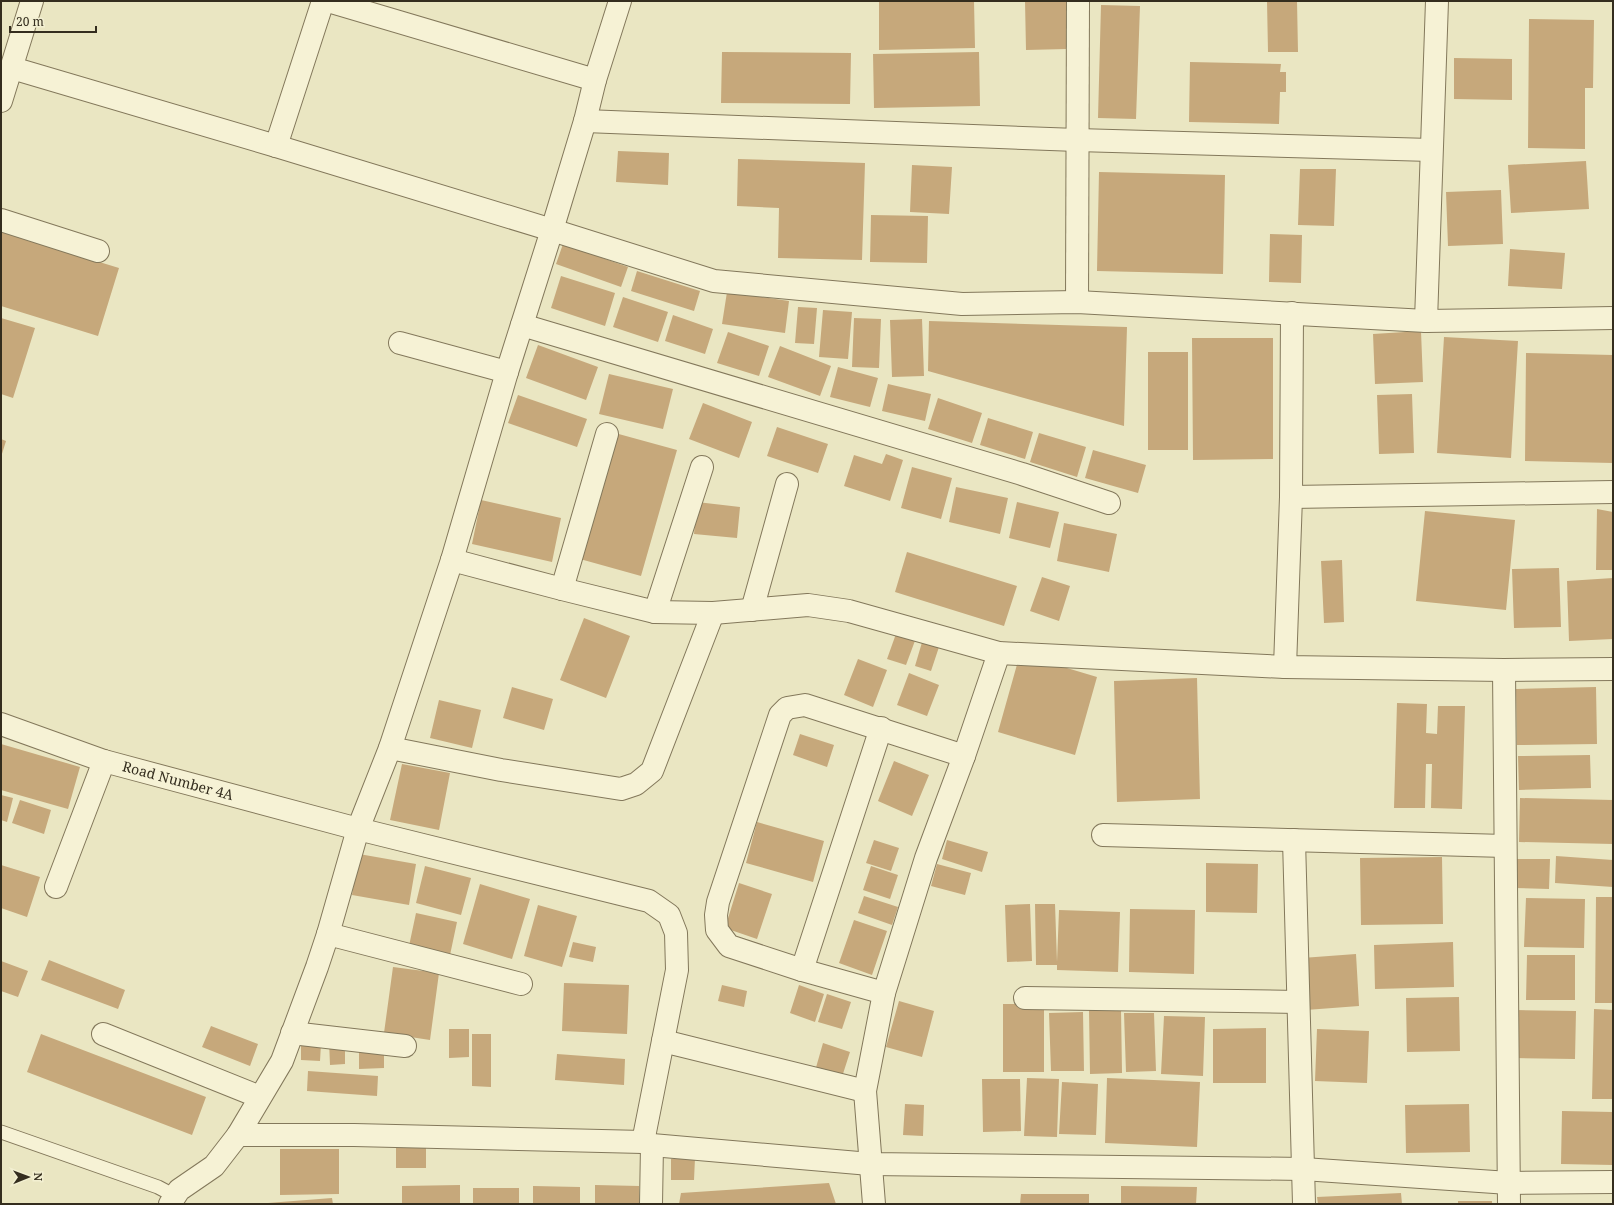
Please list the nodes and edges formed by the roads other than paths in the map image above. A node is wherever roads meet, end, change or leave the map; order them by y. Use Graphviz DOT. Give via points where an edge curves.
graph roads {
  1 [pos="32,1"];
  2 [pos="323,1"];
  3 [pos="328,1"];
  4 [pos="620,1"];
  5 [pos="1078,1"];
  6 [pos="1437,1"];
  7 [pos="12,68"];
  8 [pos="595,80"];
  9 [pos="1,101"];
  10 [pos="585,121"];
  11 [pos="1077,140"];
  12 [pos="276,146"];
  13 [pos="1431,150"];
  14 [pos="1,220"];
  15 [pos="552,230"];
  16 [pos="98,251"];
  17 [pos="1077,302"];
  18 [pos="1292,313"];
  19 [pos="1613,318"];
  20 [pos="1426,321"];
  21 [pos="522,325"];
  22 [pos="400,343"];
  23 [pos="506,372"];
  24 [pos="607,434"];
  25 [pos="702,467"];
  26 [pos="787,484"];
  27 [pos="1613,492"];
  28 [pos="1291,497"];
  29 [pos="1109,503"];
  30 [pos="452,560"];
  31 [pos="562,590"];
  32 [pos="752,610"];
  33 [pos="655,612"];
  34 [pos="713,613"];
  35 [pos="999,653"];
  36 [pos="1285,667"];
  37 [pos="1613,669"];
  38 [pos="1504,670"];
  39 [pos="1,724"];
  40 [pos="881,728"];
  41 [pos="390,748"];
  42 [pos="964,756"];
  43 [pos="104,761"];
  44 [pos="358,829"];
  45 [pos="1103,835"];
  46 [pos="1294,840"];
  47 [pos="1505,846"];
  48 [pos="56,887"];
  49 [pos="328,934"];
  50 [pos="802,970"];
  51 [pos="522,984"];
  52 [pos="884,993"];
  53 [pos="1025,998"];
  54 [pos="1298,1002"];
  55 [pos="292,1033"];
  56 [pos="103,1034"];
  57 [pos="663,1041"];
  58 [pos="405,1046"];
  59 [pos="865,1091"];
  60 [pos="260,1097"];
  61 [pos="1,1132"];
  62 [pos="238,1135"];
  63 [pos="648,1144"];
  64 [pos="870,1164"];
  65 [pos="1303,1169"];
  66 [pos="1613,1182"];
  67 [pos="1509,1183"];
  68 [pos="173,1200"];
  69 [pos="651,1204"];
  70 [pos="874,1204"];
  71 [pos="1304,1204"];
  72 [pos="1509,1204"];
  1 -- 7 [label="street"];
  2 -- 12 [label="street"];
  3 -- 8 [label="street"];
  4 -- 8 [label="street"];
  5 -- 11 [label="street"];
  6 -- 13 [label="street"];
  7 -- 9 [label="street"];
  7 -- 12 [label="street"];
  8 -- 10 [label="street"];
  10 -- 11 [label="street"];
  10 -- 15 [label="street"];
  11 -- 13 [label="street"];
  11 -- 17 [label="street"];
  12 -- 15 [label="street"];
  13 -- 20 [label="street"];
  14 -- 16 [label="street"];
  15 -- 17 [label="street" via="714,281 962,304"];
  15 -- 21 [label="street"];
  17 -- 18 [label="street"];
  18 -- 20 [label="street"];
  18 -- 28 [label="street"];
  19 -- 20 [label="street"];
  21 -- 23 [label="street"];
  21 -- 29 [label="street" via="1022,474"];
  22 -- 23 [label="street"];
  23 -- 30 [label="street"];
  24 -- 31 [label="street"];
  25 -- 33 [label="street"];
  26 -- 32 [label="street"];
  27 -- 28 [label="street"];
  28 -- 36 [label="street"];
  30 -- 31 [label="street"];
  30 -- 41 [label="street"];
  31 -- 33 [label="street"];
  32 -- 34 [label="street"];
  32 -- 35 [label="street" via="808,605 849,611"];
  33 -- 34 [label="street"];
  34 -- 41 [label="street" via="652,771 636,784 621,789 501,770"];
  35 -- 36 [label="street"];
  35 -- 42 [label="street"];
  36 -- 38 [label="street"];
  37 -- 38 [label="street"];
  38 -- 47 [label="street"];
  39 -- 43 [label="street, Road Number 4A"];
  40 -- 42 [label="street"];
  40 -- 50 [label="street"];
  40 -- 50 [label="street" via="805,705 787,708 780,715 718,902 717,930 729,946"];
  41 -- 44 [label="street"];
  42 -- 52 [label="street" via="926,858"];
  43 -- 44 [label="street, Road Number 4A"];
  43 -- 48 [label="street"];
  44 -- 49 [label="street"];
  44 -- 57 [label="street, Road Number 4A" via="649,901 669,915 676,933 677,970"];
  45 -- 46 [label="street"];
  46 -- 47 [label="street"];
  46 -- 54 [label="street"];
  47 -- 67 [label="street"];
  49 -- 51 [label="street"];
  49 -- 55 [label="street"];
  50 -- 52 [label="street"];
  52 -- 59 [label="street"];
  53 -- 54 [label="street"];
  54 -- 65 [label="street"];
  55 -- 58 [label="street"];
  55 -- 60 [label="street" via="282,1061"];
  56 -- 60 [label="street"];
  57 -- 59 [label="street"];
  57 -- 63 [label="street, Road Number 4A"];
  59 -- 64 [label="street"];
  60 -- 62 [label="street"];
  61 -- 68 [label="lane" via="158,1187"];
  62 -- 63 [label="street" via="354,1135"];
  62 -- 68 [label="street" via="214,1166 179,1190"];
  63 -- 64 [label="street"];
  63 -- 69 [label="street, Road Number 4A"];
  64 -- 65 [label="street"];
  64 -- 70 [label="street"];
  65 -- 67 [label="street"];
  65 -- 71 [label="street"];
  66 -- 67 [label="street"];
  67 -- 72 [label="street"];
}
